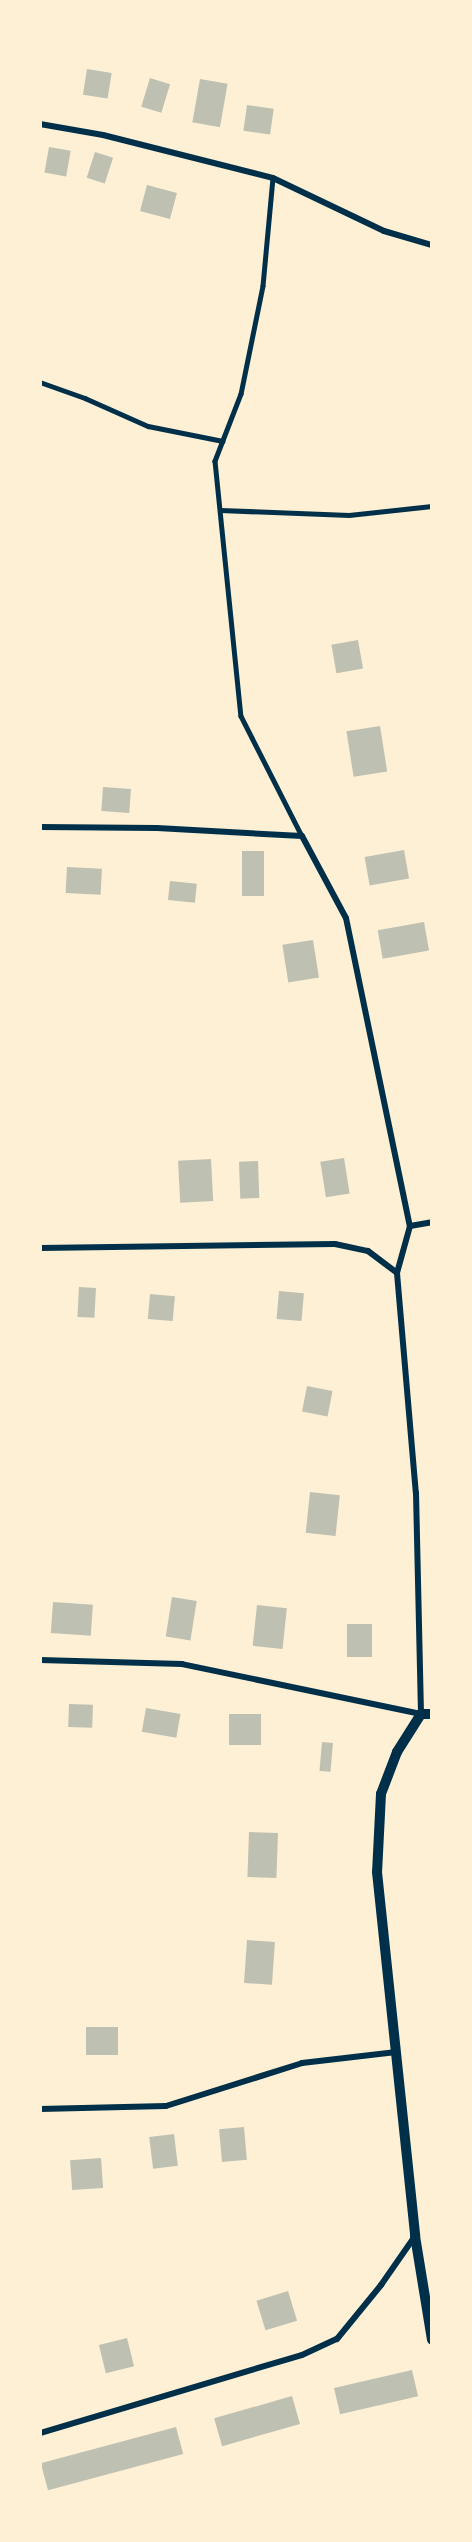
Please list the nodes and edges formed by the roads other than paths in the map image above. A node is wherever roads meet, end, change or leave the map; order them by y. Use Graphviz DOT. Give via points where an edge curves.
graph roads {
  1 [pos="40,124"];
  2 [pos="273,178"];
  3 [pos="432,245"];
  4 [pos="40,382"];
  5 [pos="223,441"];
  6 [pos="432,506"];
  7 [pos="220,510"];
  8 [pos="40,827"];
  9 [pos="303,836"];
  10 [pos="432,1222"];
  11 [pos="410,1226"];
  12 [pos="40,1248"];
  13 [pos="397,1273"];
  14 [pos="40,1660"];
  15 [pos="426,1714"];
  16 [pos="397,2052"];
  17 [pos="40,2109"];
  18 [pos="415,2236"];
  19 [pos="431,2336"];
  20 [pos="40,2433"];
  1 -- 2 [label="street" via="103,135"];
  2 -- 3 [label="street" via="384,231"];
  2 -- 5 [label="lane" via="263,286 241,394"];
  4 -- 5 [label="lane" via="148,426"];
  5 -- 7 [label="lane" via="215,461"];
  6 -- 7 [label="lane" via="349,515"];
  7 -- 9 [label="lane" via="241,716"];
  8 -- 9 [label="street" via="157,828"];
  9 -- 11 [label="street" via="346,918"];
  10 -- 11 [label="street"];
  11 -- 13 [label="street"];
  12 -- 13 [label="street" via="335,1244 368,1251"];
  13 -- 15 [label="street" via="416,1493"];
  14 -- 15 [label="street" via="182,1664"];
  15 -- 16 [label="street" via="397,1752 381,1794 377,1872"];
  16 -- 17 [label="street" via="302,2063 166,2106"];
  16 -- 18 [label="street"];
  18 -- 19 [label="street"];
  18 -- 20 [label="street" via="337,2339 302,2355"];
}
